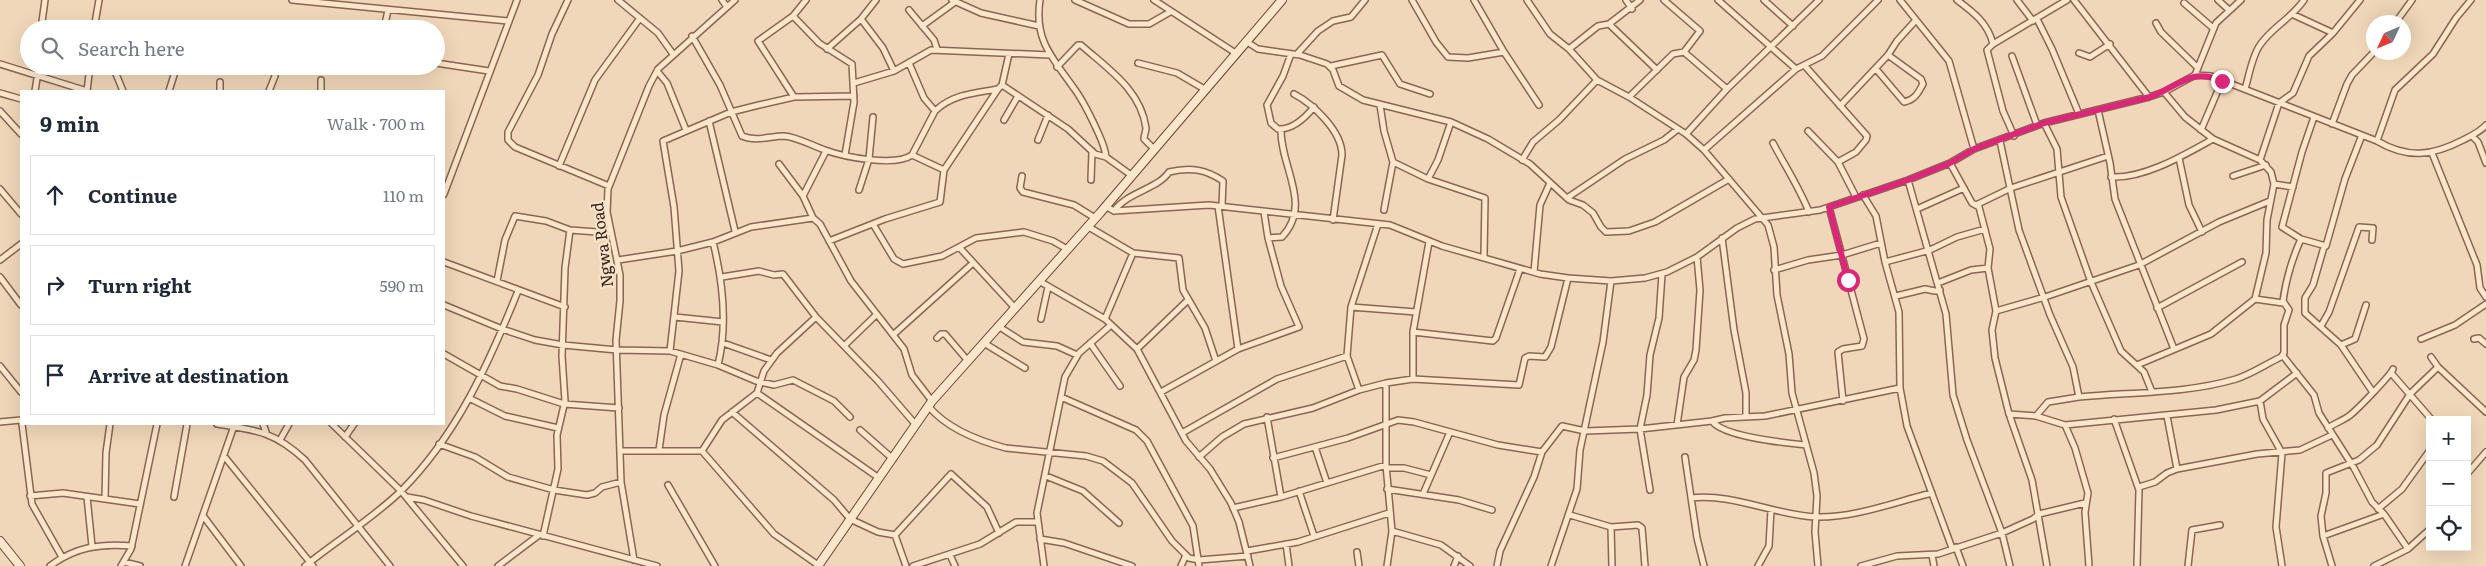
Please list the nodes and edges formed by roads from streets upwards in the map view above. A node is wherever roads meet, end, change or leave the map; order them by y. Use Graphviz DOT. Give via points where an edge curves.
graph roads {
  1 [pos="45,0"];
  2 [pos="99,0"];
  3 [pos="292,0"];
  4 [pos="517,0"];
  5 [pos="568,0"];
  6 [pos="618,0"];
  7 [pos="722,0"];
  8 [pos="735,0"];
  9 [pos="806,0"];
  10 [pos="876,0"];
  11 [pos="1040,0"];
  12 [pos="1075,0"];
  13 [pos="1154,0"];
  14 [pos="1282,0"];
  15 [pos="1366,0"];
  16 [pos="1412,0"];
  17 [pos="1474,0"];
  18 [pos="1527,0"];
  19 [pos="1626,0"];
  20 [pos="1640,0"];
  21 [pos="1664,0"];
  22 [pos="1718,0"];
  23 [pos="1764,0"];
  24 [pos="1819,0"];
  25 [pos="1878,0"];
  26 [pos="1900,0"];
  27 [pos="1957,0"];
  28 [pos="2017,0"];
  29 [pos="2067,0"];
  30 [pos="2074,0"];
  31 [pos="2218,0"];
  32 [pos="2241,0"];
  33 [pos="2304,0"];
  34 [pos="2360,0"];
  35 [pos="2412,0"];
  36 [pos="2471,0"];
  37 [pos="953,1"];
  38 [pos="2184,3"];
  39 [pos="727,7"];
  40 [pos="1632,9"];
  41 [pos="388,10"];
  42 [pos="909,10"];
  43 [pos="2229,10"];
  44 [pos="1170,12"];
  45 [pos="2294,15"];
  46 [pos="2401,15"];
  47 [pos="793,16"];
  48 [pos="640,18"];
  49 [pos="861,19"];
  50 [pos="42,20"];
  51 [pos="96,20"];
  52 [pos="386,20"];
  53 [pos="1916,20"];
  54 [pos="2035,20"];
  55 [pos="508,21"];
  56 [pos="2156,23"];
  57 [pos="1609,24"];
  58 [pos="922,26"];
  59 [pos="1039,26"];
  60 [pos="1793,26"];
  61 [pos="2213,28"];
  62 [pos="2333,33"];
  63 [pos="692,36"];
  64 [pos="1247,42"];
  65 [pos="1993,44"];
  66 [pos="2110,44"];
  67 [pos="1770,48"];
  68 [pos="827,49"];
  69 [pos="937,49"];
  70 [pos="1569,49"];
  71 [pos="1504,52"];
  72 [pos="1684,52"];
  73 [pos="2079,53"];
  74 [pos="673,54"];
  75 [pos="1009,54"];
  76 [pos="1237,54"];
  77 [pos="1294,54"];
  78 [pos="1050,55"];
  79 [pos="1888,56"];
  80 [pos="2012,56"];
  81 [pos="2366,60"];
  82 [pos="909,63"];
  83 [pos="1138,63"];
  84 [pos="0,64"];
  85 [pos="445,64"];
  86 [pos="1331,66"];
  87 [pos="1805,66"];
  88 [pos="1057,67"];
  89 [pos="1876,68"];
  90 [pos="2198,68"];
  91 [pos="1796,69"];
  92 [pos="20,70"];
  93 [pos="1657,70"];
  94 [pos="489,71"];
  95 [pos="657,71"];
  96 [pos="894,71"];
  97 [pos="35,75"];
  98 [pos="89,75"];
  99 [pos="116,75"];
  100 [pos="174,75"];
  101 [pos="2195,75"];
  102 [pos="38,76"];
  103 [pos="275,76"];
  104 [pos="321,80"];
  105 [pos="1597,80"];
  106 [pos="2222,81"];
  107 [pos="220,82"];
  108 [pos="854,83"];
  109 [pos="1000,87"];
  110 [pos="1727,89"];
  111 [pos="35,90"];
  112 [pos="84,90"];
  113 [pos="87,90"];
  114 [pos="123,90"];
  115 [pos="169,90"];
  116 [pos="220,90"];
  117 [pos="269,90"];
  118 [pos="321,90"];
  119 [pos="1206,90"];
  120 [pos="2245,90"];
  121 [pos="2164,92"];
  122 [pos="0,93"];
  123 [pos="1294,94"];
  124 [pos="1430,94"];
  125 [pos="854,96"];
  126 [pos="1018,96"];
  127 [pos="794,97"];
  128 [pos="1629,97"];
  129 [pos="2150,97"];
  130 [pos="20,99"];
  131 [pos="2279,103"];
  132 [pos="1380,105"];
  133 [pos="1539,105"];
  134 [pos="1840,106"];
  135 [pos="1314,107"];
  136 [pos="934,110"];
  137 [pos="2098,110"];
  138 [pos="730,112"];
  139 [pos="1,113"];
  140 [pos="2078,114"];
  141 [pos="1048,115"];
  142 [pos="873,117"];
  143 [pos="2314,117"];
  144 [pos="1004,120"];
  145 [pos="709,121"];
  146 [pos="1451,122"];
  147 [pos="2044,123"];
  148 [pos="2332,124"];
  149 [pos="2037,125"];
  150 [pos="2486,125"];
  151 [pos="1281,129"];
  152 [pos="1678,129"];
  153 [pos="686,130"];
  154 [pos="2201,130"];
  155 [pos="1808,131"];
  156 [pos="20,133"];
  157 [pos="1686,134"];
  158 [pos="2362,135"];
  159 [pos="2014,136"];
  160 [pos="2472,136"];
  161 [pos="2213,139"];
  162 [pos="1038,140"];
  163 [pos="2000,141"];
  164 [pos="2377,141"];
  165 [pos="1773,143"];
  166 [pos="1154,149"];
  167 [pos="1974,149"];
  168 [pos="1704,150"];
  169 [pos="826,151"];
  170 [pos="1092,151"];
  171 [pos="2432,153"];
  172 [pos="845,155"];
  173 [pos="912,155"];
  174 [pos="2108,156"];
  175 [pos="1106,157"];
  176 [pos="2179,158"];
  177 [pos="869,159"];
  178 [pos="1522,160"];
  179 [pos="2260,160"];
  180 [pos="1393,162"];
  181 [pos="1838,162"];
  182 [pos="1950,163"];
  183 [pos="2486,163"];
  184 [pos="779,164"];
  185 [pos="2266,165"];
  186 [pos="559,166"];
  187 [pos="944,170"];
  188 [pos="2058,174"];
  189 [pos="1131,175"];
  190 [pos="1022,176"];
  191 [pos="2233,176"];
  192 [pos="2111,177"];
  193 [pos="1428,178"];
  194 [pos="1091,180"];
  195 [pos="1729,180"];
  196 [pos="1908,180"];
  197 [pos="1550,183"];
  198 [pos="2274,184"];
  199 [pos="609,186"];
  200 [pos="2292,187"];
  201 [pos="1964,188"];
  202 [pos="2011,188"];
  203 [pos="0,189"];
  204 [pos="859,190"];
  205 [pos="445,191"];
  206 [pos="1863,195"];
  207 [pos="803,196"];
  208 [pos="1856,197"];
  209 [pos="1567,198"];
  210 [pos="2270,201"];
  211 [pos="1976,205"];
  212 [pos="1105,206"];
  213 [pos="1220,206"];
  214 [pos="1829,207"];
  215 [pos="1917,209"];
  216 [pos="1384,210"];
  217 [pos="1114,211"];
  218 [pos="1264,212"];
  219 [pos="1809,212"];
  220 [pos="20,213"];
  221 [pos="1296,214"];
  222 [pos="1763,217"];
  223 [pos="813,218"];
  224 [pos="1095,218"];
  225 [pos="1333,220"];
  226 [pos="873,224"];
  227 [pos="1378,224"];
  228 [pos="1087,226"];
  229 [pos="1985,229"];
  230 [pos="570,230"];
  231 [pos="735,231"];
  232 [pos="2202,232"];
  233 [pos="612,233"];
  234 [pos="1268,238"];
  235 [pos="1722,238"];
  236 [pos="2302,239"];
  237 [pos="2372,240"];
  238 [pos="829,241"];
  239 [pos="713,242"];
  240 [pos="1429,242"];
  241 [pos="1881,243"];
  242 [pos="20,245"];
  243 [pos="959,247"];
  244 [pos="2324,247"];
  245 [pos="1067,249"];
  246 [pos="1930,250"];
  247 [pos="677,252"];
  248 [pos="1133,253"];
  249 [pos="1842,255"];
  250 [pos="1484,256"];
  251 [pos="1696,257"];
  252 [pos="0,260"];
  253 [pos="618,260"];
  254 [pos="445,262"];
  255 [pos="1885,262"];
  256 [pos="2242,262"];
  257 [pos="973,263"];
  258 [pos="2139,265"];
  259 [pos="1520,268"];
  260 [pos="1988,268"];
  261 [pos="1774,270"];
  262 [pos="1534,272"];
  263 [pos="1662,274"];
  264 [pos="0,276"];
  265 [pos="722,277"];
  266 [pos="1568,278"];
  267 [pos="1039,280"];
  268 [pos="496,281"];
  269 [pos="1611,281"];
  270 [pos="2090,282"];
  271 [pos="1938,283"];
  272 [pos="1048,287"];
  273 [pos="1940,290"];
  274 [pos="518,291"];
  275 [pos="1896,296"];
  276 [pos="2045,297"];
  277 [pos="2486,297"];
  278 [pos="2255,299"];
  279 [pos="1188,300"];
  280 [pos="2284,303"];
  281 [pos="20,304"];
  282 [pos="2486,304"];
  283 [pos="445,305"];
  284 [pos="2366,305"];
  285 [pos="565,307"];
  286 [pos="1351,307"];
  287 [pos="1015,308"];
  288 [pos="2157,308"];
  289 [pos="1996,311"];
  290 [pos="1416,312"];
  291 [pos="876,315"];
  292 [pos="675,316"];
  293 [pos="816,317"];
  294 [pos="1041,319"];
  295 [pos="1105,319"];
  296 [pos="722,322"];
  297 [pos="1111,325"];
  298 [pos="998,326"];
  299 [pos="2321,326"];
  300 [pos="502,329"];
  301 [pos="1413,332"];
  302 [pos="893,335"];
  303 [pos="937,338"];
  304 [pos="2421,339"];
  305 [pos="2474,339"];
  306 [pos="723,343"];
  307 [pos="984,343"];
  308 [pos="1090,343"];
  309 [pos="2486,344"];
  310 [pos="563,345"];
  311 [pos="2341,345"];
  312 [pos="844,346"];
  313 [pos="1136,349"];
  314 [pos="1238,349"];
  315 [pos="2174,349"];
  316 [pos="617,350"];
  317 [pos="670,351"];
  318 [pos="681,354"];
  319 [pos="445,355"];
  320 [pos="1077,355"];
  321 [pos="1347,356"];
  322 [pos="2283,356"];
  323 [pos="2431,357"];
  324 [pos="771,360"];
  325 [pos="1216,360"];
  326 [pos="968,361"];
  327 [pos="718,365"];
  328 [pos="2137,365"];
  329 [pos="0,366"];
  330 [pos="2438,367"];
  331 [pos="1025,368"];
  332 [pos="2297,373"];
  333 [pos="480,376"];
  334 [pos="1413,379"];
  335 [pos="760,381"];
  336 [pos="1386,382"];
  337 [pos="1120,386"];
  338 [pos="1900,388"];
  339 [pos="1358,390"];
  340 [pos="20,391"];
  341 [pos="2372,391"];
  342 [pos="1161,392"];
  343 [pos="2152,392"];
  344 [pos="757,393"];
  345 [pos="2410,394"];
  346 [pos="1061,397"];
  347 [pos="2079,397"];
  348 [pos="469,398"];
  349 [pos="1843,401"];
  350 [pos="2260,401"];
  351 [pos="564,404"];
  352 [pos="930,404"];
  353 [pos="619,408"];
  354 [pos="1796,411"];
  355 [pos="732,412"];
  356 [pos="2486,412"];
  357 [pos="2009,414"];
  358 [pos="1746,416"];
  359 [pos="2036,416"];
  360 [pos="2167,416"];
  361 [pos="2429,416"];
  362 [pos="850,417"];
  363 [pos="1266,417"];
  364 [pos="2114,419"];
  365 [pos="0,422"];
  366 [pos="20,422"];
  367 [pos="1387,422"];
  368 [pos="1712,422"];
  369 [pos="22,425"];
  370 [pos="110,425"];
  371 [pos="157,425"];
  372 [pos="187,425"];
  373 [pos="226,425"];
  374 [pos="263,425"];
  375 [pos="288,425"];
  376 [pos="333,425"];
  377 [pos="353,425"];
  378 [pos="916,425"];
  379 [pos="1678,425"];
  380 [pos="2065,425"];
  381 [pos="234,426"];
  382 [pos="558,428"];
  383 [pos="2328,428"];
  384 [pos="1640,429"];
  385 [pos="860,430"];
  386 [pos="1585,431"];
  387 [pos="266,432"];
  388 [pos="1450,432"];
  389 [pos="1182,433"];
  390 [pos="2332,435"];
  391 [pos="345,437"];
  392 [pos="280,440"];
  393 [pos="439,444"];
  394 [pos="1806,445"];
  395 [pos="1315,447"];
  396 [pos="659,450"];
  397 [pos="620,451"];
  398 [pos="702,451"];
  399 [pos="1542,452"];
  400 [pos="2486,452"];
  401 [pos="2282,453"];
  402 [pos="1051,454"];
  403 [pos="224,456"];
  404 [pos="2426,456"];
  405 [pos="1199,457"];
  406 [pos="1684,457"];
  407 [pos="1273,458"];
  408 [pos="893,459"];
  409 [pos="2350,463"];
  410 [pos="1386,467"];
  411 [pos="2177,469"];
  412 [pos="2471,469"];
  413 [pos="1431,475"];
  414 [pos="1046,476"];
  415 [pos="879,478"];
  416 [pos="621,482"];
  417 [pos="1327,483"];
  418 [pos="668,485"];
  419 [pos="2138,487"];
  420 [pos="1387,489"];
  421 [pos="401,490"];
  422 [pos="554,490"];
  423 [pos="1650,490"];
  424 [pos="1298,492"];
  425 [pos="1932,493"];
  426 [pos="1423,494"];
  427 [pos="30,496"];
  428 [pos="87,497"];
  429 [pos="174,497"];
  430 [pos="407,497"];
  431 [pos="1281,497"];
  432 [pos="1691,498"];
  433 [pos="105,499"];
  434 [pos="2085,503"];
  435 [pos="140,504"];
  436 [pos="1233,508"];
  437 [pos="1492,510"];
  438 [pos="1771,510"];
  439 [pos="2378,510"];
  440 [pos="1388,513"];
  441 [pos="2039,514"];
  442 [pos="2384,514"];
  443 [pos="1570,515"];
  444 [pos="1816,516"];
  445 [pos="204,518"];
  446 [pos="850,519"];
  447 [pos="1038,522"];
  448 [pos="1118,523"];
  449 [pos="358,525"];
  450 [pos="2220,525"];
  451 [pos="1611,527"];
  452 [pos="1392,531"];
  453 [pos="999,533"];
  454 [pos="2002,533"];
  455 [pos="2426,533"];
  456 [pos="541,535"];
  457 [pos="895,536"];
  458 [pos="1314,536"];
  459 [pos="2323,536"];
  460 [pos="1040,539"];
  461 [pos="0,541"];
  462 [pos="1286,544"];
  463 [pos="92,546"];
  464 [pos="132,546"];
  465 [pos="1954,547"];
  466 [pos="2408,549"];
  467 [pos="1357,552"];
  468 [pos="1247,553"];
  469 [pos="950,555"];
  470 [pos="1186,555"];
  471 [pos="1932,555"];
  472 [pos="1458,556"];
  473 [pos="62,557"];
  474 [pos="1884,559"];
  475 [pos="634,560"];
  476 [pos="1199,563"];
  477 [pos="123,564"];
  478 [pos="311,564"];
  479 [pos="501,565"];
  480 [pos="20,566"];
  481 [pos="50,566"];
  482 [pos="140,566"];
  483 [pos="185,566"];
  484 [pos="241,566"];
  485 [pos="305,566"];
  486 [pos="390,566"];
  487 [pos="463,566"];
  488 [pos="656,566"];
  489 [pos="715,566"];
  490 [pos="818,566"];
  491 [pos="906,566"];
  492 [pos="913,566"];
  493 [pos="955,566"];
  494 [pos="1044,566"];
  495 [pos="1132,566"];
  496 [pos="1181,566"];
  497 [pos="1250,566"];
  498 [pos="1289,566"];
  499 [pos="1359,566"];
  500 [pos="1387,566"];
  501 [pos="1454,566"];
  502 [pos="1470,566"];
  503 [pos="1496,566"];
  504 [pos="1551,566"];
  505 [pos="1612,566"];
  506 [pos="1645,566"];
  507 [pos="1704,566"];
  508 [pos="1758,566"];
  509 [pos="1818,566"];
  510 [pos="1861,566"];
  511 [pos="1886,566"];
  512 [pos="1934,566"];
  513 [pos="1963,566"];
  514 [pos="2010,566"];
  515 [pos="2047,566"];
  516 [pos="2089,566"];
  517 [pos="2137,566"];
  518 [pos="2188,566"];
  519 [pos="2282,566"];
  520 [pos="2332,566"];
  521 [pos="2374,566"];
  1 -- 50 [label="street"];
  2 -- 51 [label="street"];
  3 -- 41 [label="street"];
  4 -- 55 [label="street"];
  5 -- 186 [label="street" via="538,75 507,135 515,147"];
  6 -- 48 [label="street"];
  7 -- 39 [label="street"];
  8 -- 39 [label="street, Ngwa Road"];
  9 -- 47 [label="street"];
  10 -- 49 [label="street"];
  11 -- 59 [label="street"];
  12 -- 44 [label="street" via="1135,25 1149,24"];
  13 -- 44 [label="street"];
  14 -- 64 [label="street"];
  15 -- 77 [label="street" via="1350,17 1333,21"];
  16 -- 71 [label="street" via="1448,57 1468,58"];
  17 -- 71 [label="street"];
  18 -- 70 [label="street" via="1550,34"];
  19 -- 40 [label="street"];
  20 -- 40 [label="street"];
  21 -- 72 [label="street" via="1700,31"];
  22 -- 67 [label="street"];
  23 -- 60 [label="street"];
  24 -- 60 [label="street"];
  25 -- 87 [label="street" via="1822,56"];
  26 -- 53 [label="street"];
  27 -- 65 [label="street" via="1986,26"];
  28 -- 54 [label="street"];
  29 -- 54 [label="street"];
  30 -- 66 [label="street"];
  31 -- 43 [label="street"];
  32 -- 43 [label="street"];
  33 -- 45 [label="street"];
  34 -- 62 [label="street"];
  35 -- 46 [label="street"];
  36 -- 164 [label="street" via="2433,54 2396,90"];
  37 -- 58 [label="street"];
  37 -- 59 [label="street" via="982,13"];
  38 -- 61 [label="street"];
  39 -- 63 [label="street, Ngwa Road"];
  40 -- 57 [label="street"];
  41 -- 52 [label="street"];
  41 -- 55 [label="street"];
  42 -- 58 [label="street"];
  43 -- 61 [label="street"];
  44 -- 76 [label="street"];
  45 -- 62 [label="street"];
  45 -- 120 [label="street" via="2258,46"];
  47 -- 68 [label="street"];
  47 -- 127 [label="street" via="758,41"];
  48 -- 74 [label="street" via="658,33"];
  48 -- 186 [label="street" via="595,80"];
  49 -- 68 [label="street"];
  49 -- 96 [label="street" via="883,48"];
  53 -- 79 [label="street"];
  53 -- 167 [label="street" via="1949,61"];
  54 -- 65 [label="street"];
  54 -- 140 [label="street" via="2052,49"];
  55 -- 94 [label="street"];
  56 -- 90 [label="street"];
  57 -- 70 [label="street" via="1598,26"];
  57 -- 93 [label="street"];
  58 -- 69 [label="street"];
  59 -- 78 [label="street"];
  60 -- 67 [label="street"];
  61 -- 90 [label="street"];
  62 -- 131 [label="street" via="2309,56 2293,93"];
  63 -- 74 [label="street, Ngwa Road"];
  63 -- 138 [label="street" via="720,85"];
  64 -- 76 [label="street"];
  64 -- 77 [label="street" via="1258,49"];
  65 -- 159 [label="street" via="1987,50 2003,111"];
  66 -- 73 [label="street" via="2090,57"];
  66 -- 129 [label="street"];
  67 -- 91 [label="street"];
  67 -- 110 [label="street"];
  68 -- 108 [label="street" via="850,61"];
  69 -- 75 [label="street"];
  69 -- 82 [label="street"];
  70 -- 105 [label="street"];
  71 -- 133 [label="street"];
  72 -- 93 [label="street" via="1673,54"];
  72 -- 110 [label="street"];
  74 -- 95 [label="street, Ngwa Road"];
  75 -- 78 [label="street"];
  75 -- 109 [label="street"];
  76 -- 119 [label="street"];
  77 -- 86 [label="street"];
  77 -- 151 [label="street" via="1266,108 1271,123"];
  78 -- 88 [label="street"];
  79 -- 89 [label="street"];
  79 -- 89 [label="street" via="1921,79 1923,84 1918,95 1904,102"];
  80 -- 149 [label="street"];
  81 -- 148 [label="street" via="2347,84"];
  82 -- 96 [label="street"];
  82 -- 136 [label="street" via="924,98"];
  83 -- 119 [label="street" via="1177,73"];
  84 -- 92 [label="street"];
  85 -- 94 [label="street"];
  86 -- 124 [label="street" via="1382,55 1400,84"];
  86 -- 132 [label="street" via="1339,86"];
  87 -- 91 [label="street"];
  87 -- 134 [label="street"];
  88 -- 166 [label="street" via="1081,45 1138,101 1146,129 1144,139"];
  88 -- 175 [label="street" via="1082,99"];
  89 -- 134 [label="street"];
  90 -- 101 [label="street"];
  91 -- 168 [label="street"];
  93 -- 128 [label="street"];
  94 -- 205 [label="street"];
  95 -- 153 [label="street" via="667,83"];
  95 -- 199 [label="street, Ngwa Road"];
  96 -- 108 [label="street"];
  97 -- 102 [label="street"];
  98 -- 113 [label="street"];
  99 -- 114 [label="street"];
  100 -- 115 [label="street"];
  101 -- 106 [label="street"];
  101 -- 121 [label="street"];
  102 -- 111 [label="street"];
  102 -- 112 [label="street"];
  103 -- 117 [label="street"];
  104 -- 118 [label="street"];
  105 -- 128 [label="street"];
  105 -- 178 [label="street" via="1533,142"];
  106 -- 120 [label="street"];
  106 -- 154 [label="street"];
  107 -- 116 [label="street"];
  108 -- 125 [label="street"];
  109 -- 126 [label="street"];
  109 -- 136 [label="street" via="952,98"];
  109 -- 187 [label="street"];
  110 -- 157 [label="street"];
  119 -- 166 [label="street"];
  120 -- 131 [label="street"];
  121 -- 129 [label="street"];
  121 -- 154 [label="street" via="2184,117"];
  122 -- 130 [label="street"];
  123 -- 135 [label="street"];
  125 -- 127 [label="street"];
  125 -- 172 [label="street"];
  126 -- 141 [label="street"];
  126 -- 144 [label="street"];
  127 -- 138 [label="street"];
  128 -- 152 [label="street"];
  129 -- 137 [label="street"];
  131 -- 143 [label="street"];
  131 -- 179 [label="street"];
  132 -- 146 [label="street"];
  132 -- 180 [label="street"];
  134 -- 181 [label="street" via="1866,140 1856,152"];
  135 -- 151 [label="street" via="1300,122"];
  135 -- 225 [label="street" via="1342,149"];
  136 -- 173 [label="street"];
  137 -- 140 [label="street"];
  137 -- 174 [label="street"];
  138 -- 145 [label="street"];
  138 -- 169 [label="street" via="739,132 745,137 788,137"];
  139 -- 156 [label="street"];
  140 -- 147 [label="street"];
  141 -- 162 [label="street"];
  141 -- 170 [label="street"];
  142 -- 177 [label="street"];
  143 -- 148 [label="street"];
  143 -- 200 [label="street"];
  145 -- 153 [label="street"];
  145 -- 231 [label="street"];
  146 -- 178 [label="street"];
  146 -- 193 [label="street"];
  147 -- 149 [label="street"];
  147 -- 188 [label="street" via="2057,149"];
  148 -- 158 [label="street"];
  149 -- 159 [label="street"];
  150 -- 160 [label="street"];
  151 -- 221 [label="street" via="1282,150 1294,186"];
  152 -- 157 [label="street"];
  152 -- 209 [label="street" via="1664,140 1625,159"];
  153 -- 247 [label="street" via="662,144 674,207"];
  154 -- 161 [label="street"];
  155 -- 181 [label="street"];
  157 -- 168 [label="street"];
  158 -- 164 [label="street"];
  158 -- 244 [label="street"];
  159 -- 163 [label="street"];
  160 -- 171 [label="street"];
  160 -- 183 [label="street" via="2478,142"];
  161 -- 176 [label="street"];
  161 -- 179 [label="street"];
  163 -- 167 [label="street"];
  163 -- 202 [label="street"];
  164 -- 171 [label="street" via="2393,149"];
  165 -- 219 [label="street" via="1799,187"];
  166 -- 189 [label="street"];
  167 -- 182 [label="street"];
  168 -- 195 [label="street"];
  169 -- 172 [label="street"];
  169 -- 207 [label="street"];
  170 -- 175 [label="street"];
  170 -- 194 [label="street"];
  171 -- 277 [label="street" via="2477,265 2480,288"];
  172 -- 177 [label="street"];
  173 -- 177 [label="street" via="898,160"];
  173 -- 187 [label="street"];
  174 -- 188 [label="street"];
  174 -- 192 [label="street"];
  175 -- 189 [label="street"];
  176 -- 192 [label="street" via="2131,176"];
  176 -- 232 [label="street" via="2189,205"];
  177 -- 204 [label="street"];
  178 -- 197 [label="street"];
  179 -- 185 [label="street"];
  180 -- 193 [label="street"];
  180 -- 216 [label="street"];
  181 -- 208 [label="street"];
  182 -- 196 [label="street"];
  182 -- 201 [label="street"];
  184 -- 207 [label="street"];
  185 -- 191 [label="street"];
  185 -- 198 [label="street"];
  186 -- 199 [label="street"];
  187 -- 226 [label="street" via="940,202"];
  188 -- 202 [label="street"];
  188 -- 270 [label="street" via="2061,197"];
  189 -- 212 [label="street"];
  190 -- 224 [label="street" via="1020,188 1023,192 1074,205"];
  192 -- 258 [label="street" via="2114,199"];
  193 -- 250 [label="street" via="1484,198"];
  195 -- 209 [label="street" via="1655,222 1618,233 1603,230 1593,212"];
  195 -- 222 [label="street"];
  196 -- 206 [label="street"];
  196 -- 215 [label="street"];
  197 -- 209 [label="street"];
  197 -- 262 [label="street" via="1540,205"];
  198 -- 200 [label="street"];
  198 -- 210 [label="street"];
  199 -- 233 [label="street, Ngwa Road" via="606,206"];
  200 -- 236 [label="street" via="2282,227"];
  201 -- 211 [label="street"];
  201 -- 215 [label="street"];
  202 -- 211 [label="street"];
  202 -- 276 [label="street" via="2018,230"];
  203 -- 220 [label="street"];
  206 -- 208 [label="street"];
  206 -- 241 [label="street" via="1876,216"];
  207 -- 223 [label="street"];
  208 -- 214 [label="street"];
  210 -- 232 [label="street"];
  210 -- 278 [label="street" via="2266,253"];
  211 -- 229 [label="street"];
  212 -- 217 [label="street"];
  212 -- 224 [label="street"];
  213 -- 217 [label="street"];
  213 -- 217 [label="street" via="1222,181 1203,170 1189,169 1169,172 1164,179 1122,202"];
  213 -- 218 [label="street"];
  213 -- 314 [label="street"];
  214 -- 219 [label="street"];
  214 -- 249 [label="street"];
  215 -- 246 [label="street"];
  218 -- 221 [label="street"];
  218 -- 234 [label="street"];
  219 -- 222 [label="street"];
  221 -- 225 [label="street"];
  221 -- 234 [label="street" via="1282,238"];
  222 -- 235 [label="street"];
  222 -- 261 [label="street" via="1772,241"];
  223 -- 231 [label="street"];
  223 -- 238 [label="street"];
  224 -- 228 [label="street"];
  225 -- 227 [label="street"];
  226 -- 238 [label="street"];
  226 -- 243 [label="street" via="894,259 903,264 942,256"];
  227 -- 240 [label="street" via="1400,228"];
  227 -- 286 [label="street"];
  228 -- 245 [label="street"];
  228 -- 248 [label="street"];
  229 -- 246 [label="street"];
  229 -- 260 [label="street" via="1990,249"];
  230 -- 233 [label="street"];
  230 -- 268 [label="street" via="546,221 515,216 505,240"];
  230 -- 285 [label="street" via="565,268"];
  231 -- 239 [label="street"];
  232 -- 258 [label="street"];
  233 -- 253 [label="street, Ngwa Road"];
  234 -- 314 [label="street" via="1284,296 1299,326"];
  235 -- 251 [label="street"];
  235 -- 358 [label="street" via="1746,393"];
  236 -- 244 [label="street"];
  236 -- 280 [label="street" via="2286,283"];
  237 -- 299 [label="street" via="2373,228 2360,227"];
  238 -- 291 [label="street" via="851,281"];
  239 -- 247 [label="street"];
  239 -- 265 [label="street"];
  240 -- 250 [label="street"];
  240 -- 290 [label="street"];
  241 -- 249 [label="street"];
  241 -- 255 [label="street"];
  242 -- 252 [label="street"];
  243 -- 245 [label="street" via="976,238 1024,232"];
  243 -- 257 [label="street"];
  244 -- 299 [label="street" via="2314,284 2305,298 2304,311"];
  245 -- 267 [label="street"];
  246 -- 255 [label="street"];
  246 -- 271 [label="street"];
  247 -- 253 [label="street"];
  247 -- 292 [label="street" via="679,271"];
  248 -- 279 [label="street" via="1179,258 1181,282"];
  248 -- 295 [label="street"];
  249 -- 261 [label="street"];
  249 -- 349 [label="street" via="1864,340 1862,346 1838,352"];
  250 -- 259 [label="street"];
  251 -- 263 [label="street"];
  251 -- 379 [label="street" via="1700,290 1696,350 1684,377"];
  253 -- 316 [label="street, Ngwa Road"];
  254 -- 268 [label="street"];
  255 -- 275 [label="street"];
  256 -- 288 [label="street"];
  257 -- 287 [label="street"];
  257 -- 302 [label="street"];
  258 -- 270 [label="street"];
  258 -- 288 [label="street"];
  259 -- 262 [label="street"];
  259 -- 301 [label="street" via="1493,341"];
  260 -- 271 [label="street" via="1975,269"];
  260 -- 289 [label="street"];
  261 -- 354 [label="street"];
  262 -- 266 [label="street"];
  263 -- 269 [label="street"];
  263 -- 384 [label="street" via="1659,318 1650,355"];
  264 -- 281 [label="street"];
  265 -- 293 [label="street" via="760,271 783,274"];
  265 -- 296 [label="street"];
  266 -- 269 [label="street"];
  266 -- 334 [label="street" via="1551,347 1545,357 1525,358 1520,385"];
  267 -- 272 [label="street"];
  267 -- 287 [label="street"];
  268 -- 274 [label="street"];
  269 -- 386 [label="street" via="1604,342"];
  270 -- 276 [label="street"];
  270 -- 328 [label="street" via="2121,351"];
  271 -- 273 [label="street"];
  272 -- 294 [label="street"];
  272 -- 295 [label="street"];
  273 -- 275 [label="street" via="1925,289"];
  273 -- 454 [label="street" via="1950,335 1953,395"];
  274 -- 285 [label="street"];
  274 -- 300 [label="street"];
  275 -- 338 [label="street"];
  276 -- 289 [label="street"];
  276 -- 347 [label="street" via="2073,367"];
  278 -- 280 [label="street"];
  278 -- 315 [label="street" via="2211,334"];
  279 -- 313 [label="street"];
  279 -- 325 [label="street" via="1205,328"];
  280 -- 322 [label="street" via="2289,310 2284,325"];
  282 -- 304 [label="street" via="2455,325"];
  283 -- 300 [label="street"];
  284 -- 311 [label="street" via="2355,339"];
  285 -- 310 [label="street"];
  286 -- 290 [label="street"];
  286 -- 321 [label="street"];
  287 -- 298 [label="street"];
  288 -- 315 [label="street"];
  289 -- 357 [label="street" via="1993,344"];
  290 -- 301 [label="street"];
  291 -- 302 [label="street"];
  291 -- 312 [label="street"];
  292 -- 296 [label="street"];
  292 -- 317 [label="street"];
  293 -- 312 [label="street"];
  293 -- 324 [label="street"];
  295 -- 297 [label="street"];
  296 -- 306 [label="street"];
  297 -- 308 [label="street"];
  297 -- 313 [label="street"];
  298 -- 307 [label="street"];
  298 -- 320 [label="street" via="1023,342 1057,346"];
  299 -- 311 [label="street"];
  300 -- 310 [label="street"];
  300 -- 333 [label="street"];
  301 -- 334 [label="street"];
  302 -- 352 [label="street" via="904,349 912,375"];
  303 -- 326 [label="street" via="945,334"];
  305 -- 309 [label="street" via="2479,338"];
  306 -- 324 [label="street"];
  306 -- 327 [label="street"];
  307 -- 326 [label="street"];
  307 -- 331 [label="street"];
  308 -- 320 [label="street"];
  308 -- 337 [label="street"];
  310 -- 316 [label="street"];
  310 -- 351 [label="street"];
  311 -- 341 [label="street"];
  312 -- 378 [label="street"];
  313 -- 342 [label="street"];
  314 -- 325 [label="street"];
  315 -- 328 [label="street"];
  316 -- 317 [label="street"];
  316 -- 353 [label="street, Ngwa Road"];
  317 -- 318 [label="street"];
  318 -- 327 [label="street"];
  318 -- 396 [label="street" via="664,415"];
  319 -- 333 [label="street"];
  320 -- 346 [label="street"];
  321 -- 339 [label="street"];
  321 -- 389 [label="street" via="1277,379"];
  322 -- 332 [label="street"];
  322 -- 343 [label="street" via="2238,378 2180,390"];
  323 -- 330 [label="street"];
  324 -- 335 [label="street"];
  325 -- 342 [label="street"];
  326 -- 352 [label="street"];
  327 -- 335 [label="street"];
  328 -- 343 [label="street" via="2144,372"];
  329 -- 340 [label="street"];
  330 -- 345 [label="street"];
  330 -- 356 [label="street"];
  332 -- 350 [label="street"];
  332 -- 383 [label="street" via="2314,395 2317,410"];
  333 -- 348 [label="street"];
  333 -- 351 [label="street" via="500,386"];
  334 -- 336 [label="street"];
  335 -- 344 [label="street"];
  335 -- 362 [label="street" via="774,385 790,380 800,382 834,401"];
  336 -- 339 [label="street"];
  336 -- 367 [label="street"];
  338 -- 349 [label="street"];
  338 -- 425 [label="street" via="1906,426"];
  339 -- 363 [label="street" via="1313,408"];
  341 -- 345 [label="street" via="2392,371"];
  341 -- 383 [label="street" via="2349,416"];
  342 -- 389 [label="street"];
  343 -- 347 [label="street"];
  344 -- 355 [label="street"];
  344 -- 415 [label="street"];
  345 -- 361 [label="street"];
  345 -- 409 [label="street" via="2377,445"];
  346 -- 402 [label="street"];
  346 -- 476 [label="street" via="1142,434 1188,513"];
  347 -- 359 [label="street" via="2048,402"];
  348 -- 382 [label="street" via="505,416"];
  348 -- 393 [label="street" via="455,425"];
  349 -- 354 [label="street"];
  350 -- 360 [label="street"];
  350 -- 401 [label="street" via="2262,419"];
  351 -- 353 [label="street"];
  351 -- 382 [label="street"];
  352 -- 378 [label="street"];
  352 -- 402 [label="street" via="949,424 979,440 1006,448"];
  353 -- 397 [label="street, Ngwa Road"];
  354 -- 358 [label="street"];
  354 -- 394 [label="street"];
  355 -- 398 [label="street" via="717,426"];
  355 -- 446 [label="street" via="834,500"];
  357 -- 359 [label="street"];
  357 -- 441 [label="street" via="2030,471"];
  358 -- 368 [label="street"];
  359 -- 380 [label="street"];
  360 -- 364 [label="street"];
  360 -- 411 [label="street"];
  363 -- 405 [label="street" via="1234,429"];
  363 -- 407 [label="street"];
  364 -- 380 [label="street"];
  364 -- 419 [label="street"];
  365 -- 366 [label="street"];
  367 -- 388 [label="street" via="1407,420"];
  367 -- 395 [label="street"];
  367 -- 410 [label="street"];
  368 -- 379 [label="street"];
  368 -- 394 [label="street" via="1719,428 1754,438"];
  369 -- 427 [label="street"];
  370 -- 433 [label="street"];
  371 -- 435 [label="street"];
  372 -- 429 [label="street"];
  373 -- 381 [label="street"];
  374 -- 387 [label="street"];
  375 -- 392 [label="street"];
  376 -- 391 [label="street"];
  377 -- 391 [label="street"];
  378 -- 408 [label="street"];
  379 -- 384 [label="street"];
  380 -- 434 [label="street" via="2087,488"];
  381 -- 387 [label="street"];
  381 -- 403 [label="street"];
  382 -- 422 [label="street" via="558,469"];
  383 -- 390 [label="street"];
  384 -- 386 [label="street"];
  384 -- 423 [label="street"];
  385 -- 408 [label="street"];
  386 -- 399 [label="street" via="1560,426"];
  386 -- 443 [label="street"];
  387 -- 392 [label="street"];
  388 -- 399 [label="street"];
  388 -- 413 [label="street"];
  389 -- 405 [label="street"];
  390 -- 401 [label="street" via="2306,449"];
  390 -- 409 [label="street"];
  391 -- 421 [label="street"];
  392 -- 449 [label="street" via="305,460"];
  393 -- 421 [label="street"];
  393 -- 422 [label="street" via="475,457 508,477"];
  394 -- 444 [label="street" via="1817,496"];
  395 -- 407 [label="street"];
  395 -- 417 [label="street"];
  396 -- 397 [label="street"];
  396 -- 398 [label="street"];
  397 -- 416 [label="street, Ngwa Road"];
  398 -- 490 [label="street" via="774,534"];
  399 -- 503 [label="street"];
  400 -- 412 [label="street"];
  401 -- 411 [label="street" via="2250,455"];
  401 -- 519 [label="street" via="2276,528"];
  402 -- 414 [label="street"];
  402 -- 470 [label="street" via="1095,458 1118,470 1143,497 1172,541"];
  403 -- 445 [label="street"];
  403 -- 478 [label="street"];
  404 -- 439 [label="street" via="2402,489"];
  405 -- 436 [label="street" via="1223,487"];
  406 -- 432 [label="street"];
  407 -- 431 [label="street"];
  408 -- 415 [label="street"];
  409 -- 439 [label="street"];
  409 -- 459 [label="street" via="2326,473 2321,516"];
  410 -- 413 [label="street"];
  410 -- 417 [label="street"];
  410 -- 420 [label="street"];
  411 -- 419 [label="street" via="2155,482"];
  413 -- 426 [label="street"];
  414 -- 447 [label="street"];
  414 -- 448 [label="street" via="1083,491"];
  415 -- 446 [label="street"];
  416 -- 422 [label="street" via="587,495"];
  416 -- 475 [label="street, Ngwa Road"];
  417 -- 424 [label="street"];
  418 -- 489 [label="street"];
  419 -- 517 [label="street"];
  420 -- 426 [label="street"];
  420 -- 440 [label="street"];
  421 -- 430 [label="street"];
  421 -- 449 [label="street"];
  422 -- 456 [label="street"];
  424 -- 431 [label="street"];
  424 -- 458 [label="street"];
  425 -- 444 [label="street" via="1856,513"];
  425 -- 465 [label="street"];
  426 -- 437 [label="street"];
  427 -- 428 [label="street" via="63,494"];
  427 -- 473 [label="street" via="42,525"];
  428 -- 433 [label="street"];
  428 -- 463 [label="street"];
  430 -- 456 [label="street"];
  430 -- 487 [label="street"];
  431 -- 436 [label="street"];
  432 -- 438 [label="street" via="1720,498"];
  432 -- 507 [label="street"];
  433 -- 435 [label="street"];
  434 -- 441 [label="street"];
  434 -- 516 [label="street"];
  435 -- 464 [label="street"];
  436 -- 468 [label="street"];
  438 -- 444 [label="street"];
  438 -- 508 [label="street" via="1768,546"];
  439 -- 442 [label="street"];
  440 -- 452 [label="street"];
  440 -- 458 [label="street"];
  441 -- 454 [label="street"];
  441 -- 515 [label="street"];
  442 -- 459 [label="street"];
  442 -- 466 [label="street"];
  443 -- 451 [label="street"];
  443 -- 504 [label="street"];
  444 -- 509 [label="street"];
  445 -- 483 [label="street"];
  445 -- 484 [label="street"];
  446 -- 457 [label="street"];
  446 -- 490 [label="street"];
  447 -- 453 [label="street" via="1016,522"];
  447 -- 460 [label="street"];
  449 -- 478 [label="street"];
  449 -- 486 [label="street"];
  450 -- 518 [label="street" via="2192,530"];
  451 -- 505 [label="street"];
  451 -- 506 [label="street" via="1638,525 1642,528"];
  452 -- 472 [label="street" via="1441,545"];
  452 -- 500 [label="street"];
  453 -- 457 [label="street" via="987,507 952,474"];
  453 -- 469 [label="street"];
  454 -- 465 [label="street"];
  454 -- 514 [label="street"];
  455 -- 466 [label="street"];
  456 -- 475 [label="street"];
  456 -- 479 [label="street"];
  457 -- 491 [label="street"];
  458 -- 462 [label="street"];
  459 -- 520 [label="street"];
  460 -- 494 [label="street"];
  460 -- 495 [label="street" via="1064,543"];
  461 -- 480 [label="street"];
  462 -- 468 [label="street"];
  462 -- 498 [label="street"];
  463 -- 464 [label="street"];
  463 -- 473 [label="street"];
  464 -- 477 [label="street"];
  465 -- 471 [label="street"];
  465 -- 513 [label="street"];
  466 -- 521 [label="street"];
  467 -- 499 [label="street"];
  468 -- 476 [label="street"];
  468 -- 497 [label="street"];
  469 -- 492 [label="street"];
  469 -- 493 [label="street"];
  470 -- 476 [label="street"];
  470 -- 496 [label="street"];
  471 -- 474 [label="street"];
  471 -- 512 [label="street"];
  472 -- 501 [label="street"];
  472 -- 502 [label="street"];
  473 -- 481 [label="street"];
  474 -- 510 [label="street"];
  474 -- 511 [label="street"];
  475 -- 488 [label="street"];
  477 -- 482 [label="street"];
  478 -- 485 [label="street"];
}
